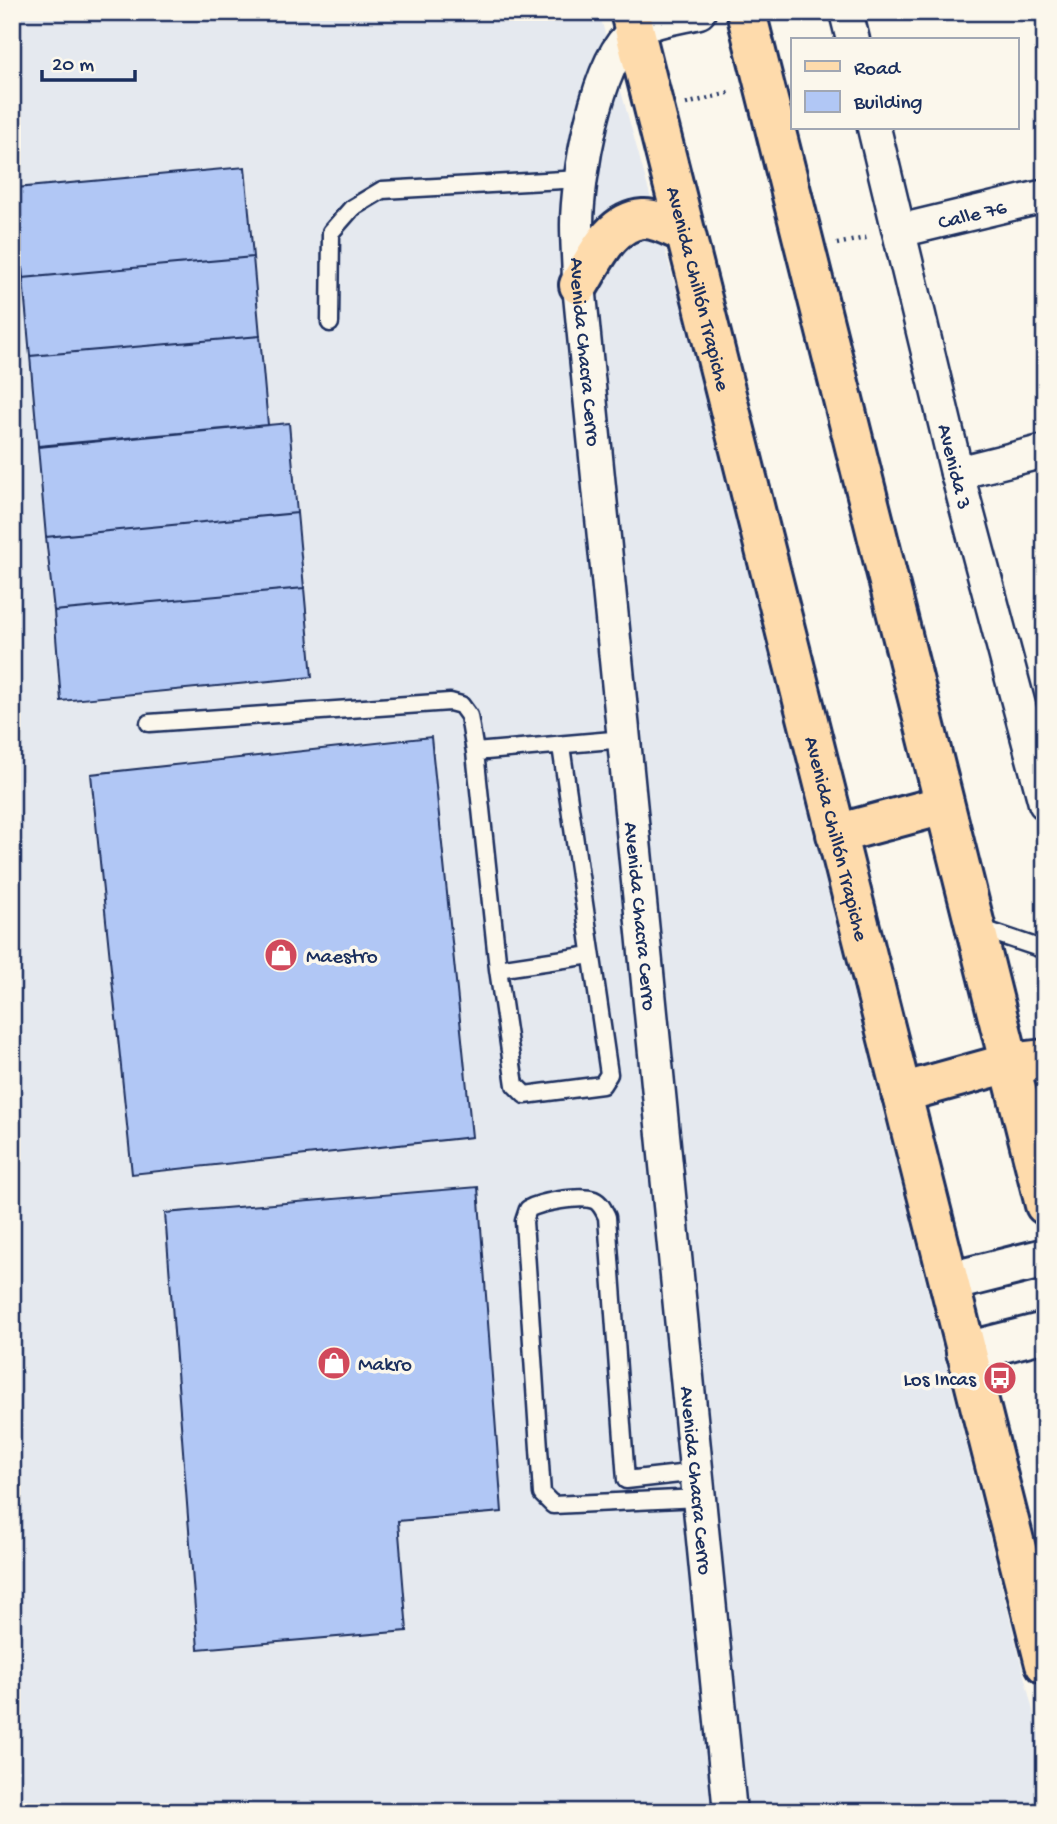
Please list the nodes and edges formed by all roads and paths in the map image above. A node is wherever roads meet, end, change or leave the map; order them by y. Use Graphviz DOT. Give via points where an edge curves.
graph roads {
  1 [pos="699,12"];
  2 [pos="746,12"];
  3 [pos="846,12"];
  4 [pos="632,22"];
  5 [pos="852,38"];
  6 [pos="764,85"];
  7 [pos="654,111"];
  8 [pos="874,130"];
  9 [pos="581,179"];
  10 [pos="1045,196"];
  11 [pos="899,231"];
  12 [pos="685,233"];
  13 [pos="805,250"];
  14 [pos="579,285"];
  15 [pos="330,323"];
  16 [pos="1045,451"];
  17 [pos="957,473"];
  18 [pos="149,723"];
  19 [pos="624,739"];
  20 [pos="561,746"];
  21 [pos="475,752"];
  22 [pos="1045,803"];
  23 [pos="944,805"];
  24 [pos="836,834"];
  25 [pos="975,926"];
  26 [pos="1045,950"];
  27 [pos="591,955"];
  28 [pos="498,969"];
  29 [pos="1027,1061"];
  30 [pos="901,1093"];
  31 [pos="1045,1205"];
  32 [pos="1045,1258"];
  33 [pos="949,1282"];
  34 [pos="1045,1332"];
  35 [pos="966,1352"];
  36 [pos="626,1480"];
  37 [pos="698,1485"];
  38 [pos="627,1503"];
  39 [pos="1045,1664"];
  40 [pos="730,1812"];
  1 -- 4 [label="street"];
  2 -- 6 [label="main road"];
  3 -- 5 [label="street"];
  4 -- 7 [label="main road, Avenida Chillón Trapiche"];
  4 -- 9 [label="street, Avenida Chacra Cerro" via="604,81"];
  6 -- 7 [label="path"];
  6 -- 13 [label="main road"];
  7 -- 12 [label="main road, Avenida Chillón Trapiche"];
  8 -- 11 [label="street, Avenida 3"];
  9 -- 14 [label="street, Avenida Chacra Cerro"];
  9 -- 15 [label="lane" via="382,190 352,208 331,232"];
  10 -- 11 [label="street, Calle 76"];
  11 -- 13 [label="path"];
  11 -- 17 [label="street, Avenida 3"];
  12 -- 14 [label="main road" via="643,219 628,223 609,236"];
  12 -- 24 [label="main road, Avenida Chillón Trapiche"];
  13 -- 23 [label="main road"];
  14 -- 19 [label="street, Avenida Chacra Cerro"];
  16 -- 17 [label="street"];
  17 -- 22 [label="street, Avenida 3"];
  18 -- 21 [label="lane" via="450,702 461,705 468,716"];
  19 -- 20 [label="lane"];
  19 -- 37 [label="street, Avenida Chacra Cerro"];
  20 -- 21 [label="lane"];
  20 -- 27 [label="lane"];
  21 -- 28 [label="lane"];
  23 -- 24 [label="main road"];
  23 -- 25 [label="main road"];
  24 -- 30 [label="main road, Avenida Chillón Trapiche"];
  25 -- 26 [label="lane"];
  25 -- 29 [label="main road"];
  27 -- 28 [label="lane"];
  27 -- 28 [label="lane" via="609,1074 602,1085 524,1095 519,1091"];
  29 -- 30 [label="main road"];
  29 -- 31 [label="main road"];
  30 -- 33 [label="main road, Avenida Chillón Trapiche"];
  32 -- 33 [label="main road"];
  33 -- 35 [label="main road, Avenida Chillón Trapiche"];
  34 -- 35 [label="main road"];
  35 -- 39 [label="main road, Avenida Chillón Trapiche"];
  36 -- 37 [label="lane"];
  36 -- 38 [label="lane"];
  36 -- 38 [label="lane" via="607,1217 601,1204 592,1199 541,1202 528,1209 524,1221 542,1494 553,1505"];
  37 -- 38 [label="lane"];
  37 -- 40 [label="street, Avenida Chacra Cerro"];
}
